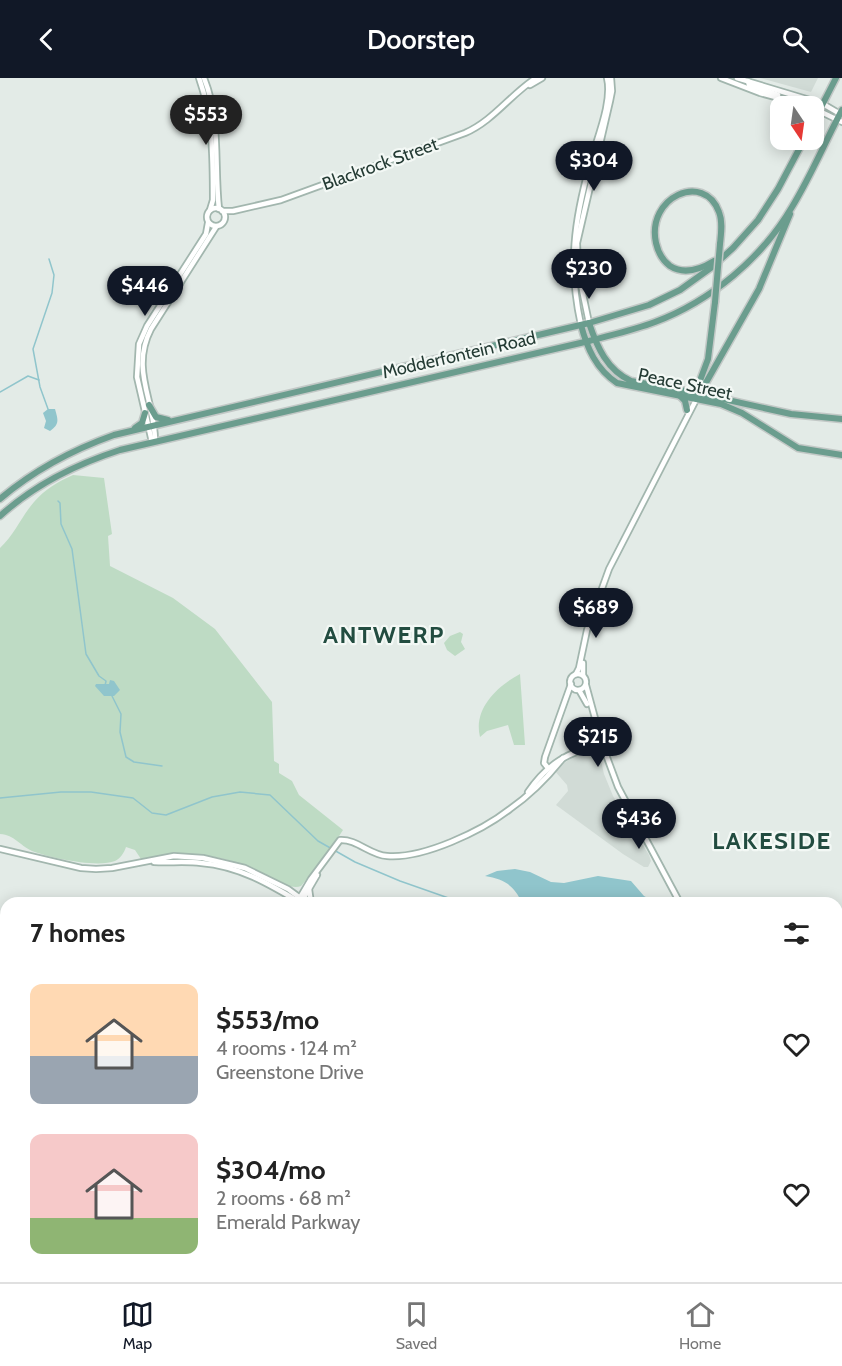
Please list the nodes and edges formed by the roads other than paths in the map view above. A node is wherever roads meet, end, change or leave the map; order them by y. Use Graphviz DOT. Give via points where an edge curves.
graph roads {
  1 [pos="198,78"];
  2 [pos="204,78"];
  3 [pos="536,78"];
  4 [pos="542,78"];
  5 [pos="609,78"];
  6 [pos="721,78"];
  7 [pos="738,78"];
  8 [pos="836,78"];
  9 [pos="748,81"];
  10 [pos="515,94"];
  11 [pos="771,96"];
  12 [pos="778,96"];
  13 [pos="786,96"];
  14 [pos="822,96"];
  15 [pos="824,111"];
  16 [pos="841,116"];
  17 [pos="798,150"];
  18 [pos="792,208"];
  19 [pos="210,210"];
  20 [pos="221,210"];
  21 [pos="232,211"];
  22 [pos="225,218"];
  23 [pos="208,224"];
  24 [pos="216,227"];
  25 [pos="733,248"];
  26 [pos="589,323"];
  27 [pos="581,325"];
  28 [pos="594,340"];
  29 [pos="585,342"];
  30 [pos="706,382"];
  31 [pos="680,396"];
  32 [pos="696,396"];
  33 [pos="711,397"];
  34 [pos="149,405"];
  35 [pos="687,410"];
  36 [pos="210,412"];
  37 [pos="145,413"];
  38 [pos="842,419"];
  39 [pos="151,426"];
  40 [pos="114,435"];
  41 [pos="154,442"];
  42 [pos="842,457"];
  43 [pos="665,458"];
  44 [pos="0,499"];
  45 [pos="0,516"];
  46 [pos="595,607"];
  47 [pos="576,674"];
  48 [pos="583,675"];
  49 [pos="586,685"];
  50 [pos="575,688"];
  51 [pos="588,704"];
  52 [pos="596,734"];
  53 [pos="600,745"];
  54 [pos="584,748"];
  55 [pos="563,758"];
  56 [pos="548,768"];
  57 [pos="531,790"];
  58 [pos="0,849"];
  59 [pos="308,888"];
  60 [pos="287,891"];
  61 [pos="289,897"];
  62 [pos="297,897"];
  63 [pos="305,897"];
  64 [pos="305,897"];
  65 [pos="677,897"];
  1 -- 19 [label="street" via="211,134"];
  2 -- 20 [label="street" via="212,106"];
  3 -- 10 [label="street, Blackrock Street"];
  4 -- 10 [label="street, Blackrock Street"];
  5 -- 26 [label="street" via="612,92 577,243 578,270"];
  5 -- 27 [label="street" via="607,101 573,239"];
  6 -- 11 [label="street"];
  7 -- 9 [label="street"];
  8 -- 14 [label="main road"];
  9 -- 12 [label="street" via="749,85"];
  9 -- 13 [label="street"];
  10 -- 21 [label="street, Blackrock Street" via="465,133 281,200"];
  15 -- 16 [label="street"];
  16 -- 18 [label="main road, Modderfontein Road"];
  17 -- 25 [label="main road, Modderfontein Road" via="768,205"];
  18 -- 28 [label="main road, Modderfontein Road" via="744,266 687,308 654,323"];
  18 -- 30 [label="main road" via="759,289"];
  19 -- 20 [label="street"];
  19 -- 23 [label="street"];
  20 -- 21 [label="street, Blackrock Street"];
  20 -- 22 [label="street"];
  21 -- 22 [label="street"];
  22 -- 24 [label="street"];
  23 -- 24 [label="street"];
  23 -- 37 [label="street" via="206,234 139,344 137,377"];
  24 -- 34 [label="street" via="146,339 141,362"];
  25 -- 26 [label="main road, Modderfontein Road" via="695,280 665,298"];
  25 -- 32 [label="main road, bridge" via="703,267 680,270 670,266 660,254 656,220 664,205 679,193 699,193 719,213 720,244 715,302 708,359"];
  26 -- 27 [label="main road, Modderfontein Road"];
  26 -- 28 [label="main road, Peace Street"];
  27 -- 29 [label="main road, Peace Street"];
  27 -- 36 [label="main road, Modderfontein Road"];
  28 -- 29 [label="main road, Modderfontein Road"];
  28 -- 32 [label="main road, Peace Street" via="615,372 631,381"];
  29 -- 31 [label="main road, Peace Street" via="604,373 617,383"];
  29 -- 41 [label="main road, Modderfontein Road"];
  30 -- 32 [label="main road"];
  30 -- 33 [label="main road"];
  31 -- 32 [label="main road, Peace Street"];
  31 -- 35 [label="main road"];
  32 -- 33 [label="main road, Peace Street"];
  32 -- 35 [label="street"];
  32 -- 42 [label="main road, Peace Street" via="742,413 798,448"];
  32 -- 43 [label="street"];
  33 -- 38 [label="main road, Peace Street" via="790,414"];
  34 -- 36 [label="main road" via="161,420"];
  34 -- 39 [label="street"];
  35 -- 43 [label="street"];
  36 -- 39 [label="main road, Modderfontein Road"];
  37 -- 39 [label="street"];
  37 -- 40 [label="main road" via="140,425"];
  39 -- 40 [label="main road, Modderfontein Road"];
  39 -- 41 [label="street"];
  40 -- 44 [label="main road, Modderfontein Road" via="52,462"];
  41 -- 45 [label="main road, Modderfontein Road" via="104,455 66,471"];
  43 -- 46 [label="street" via="609,569"];
  46 -- 47 [label="street"];
  46 -- 48 [label="street" via="584,652"];
  47 -- 48 [label="street"];
  47 -- 50 [label="street" via="571,679"];
  48 -- 49 [label="street"];
  49 -- 50 [label="street"];
  49 -- 51 [label="street"];
  50 -- 51 [label="street"];
  50 -- 56 [label="street" via="567,695 545,757"];
  51 -- 52 [label="street"];
  51 -- 53 [label="street"];
  52 -- 53 [label="street"];
  52 -- 54 [label="street" via="593,744"];
  53 -- 54 [label="street"];
  53 -- 65 [label="street" via="628,809"];
  54 -- 55 [label="street"];
  55 -- 56 [label="street"];
  55 -- 57 [label="street"];
  56 -- 57 [label="street"];
  57 -- 59 [label="street" via="481,827 414,854 381,855 340,840"];
  58 -- 60 [label="street" via="88,868 112,868 174,856 203,858 245,868"];
  59 -- 60 [label="street"];
  59 -- 63 [label="street"];
  59 -- 64 [label="street"];
  60 -- 61 [label="street"];
  60 -- 62 [label="street"];
}
